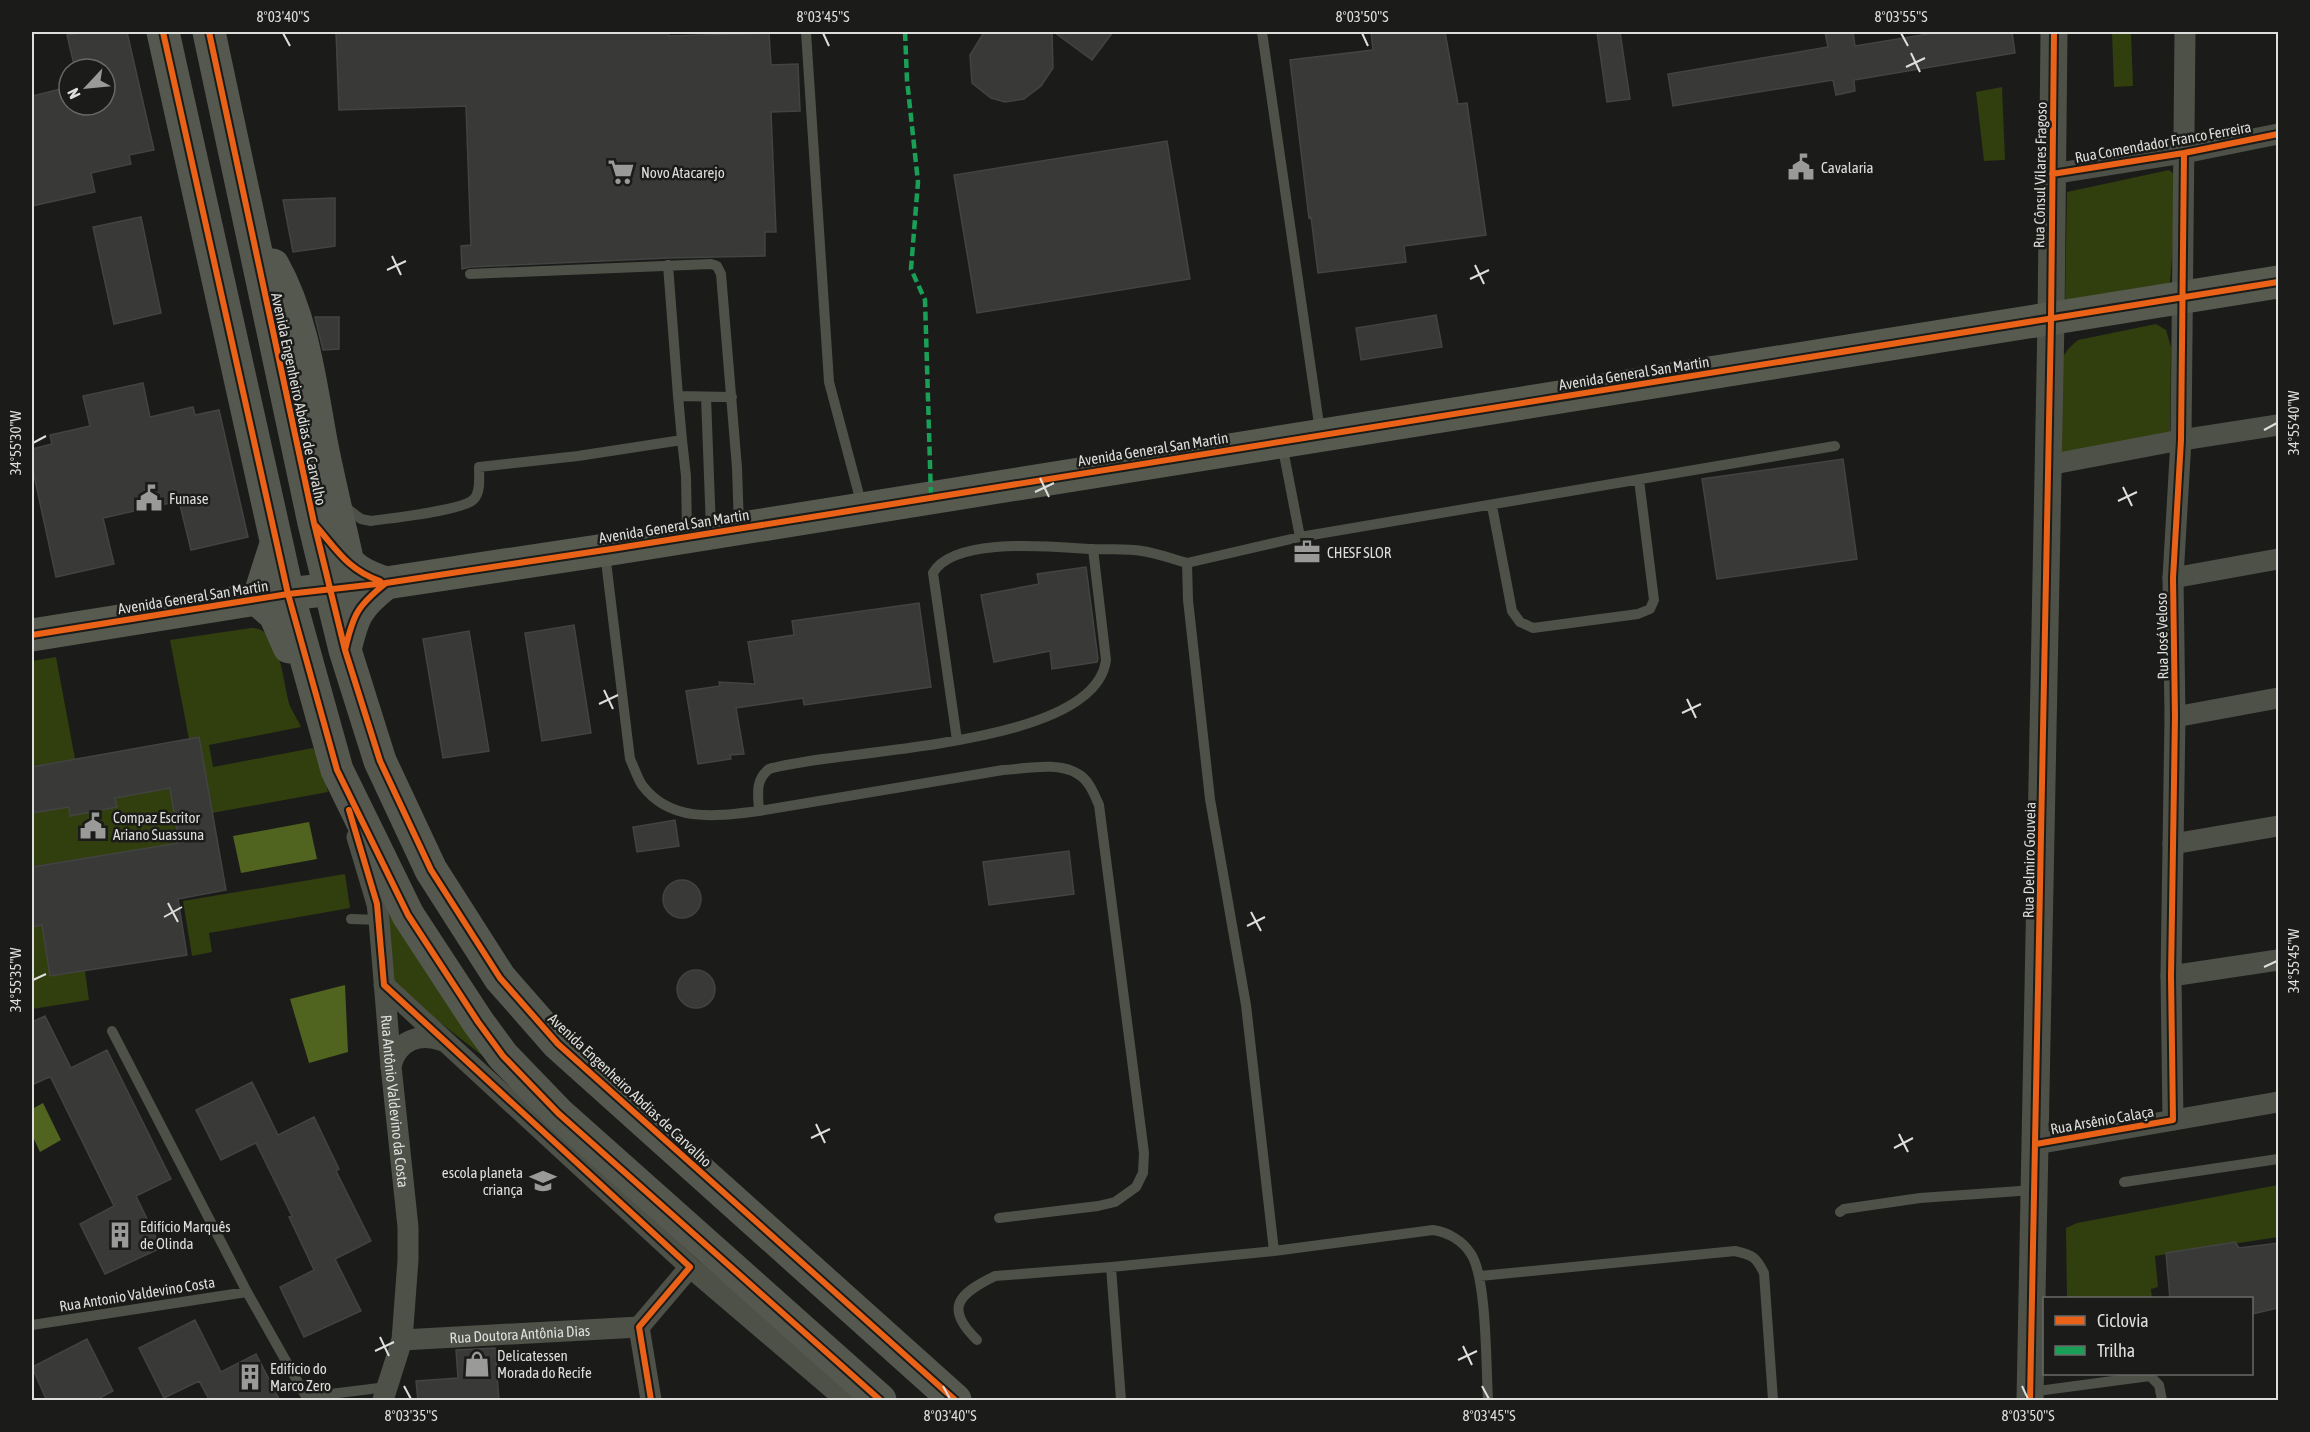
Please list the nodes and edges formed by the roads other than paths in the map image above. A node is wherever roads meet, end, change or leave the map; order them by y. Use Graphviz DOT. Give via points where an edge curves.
graph roads {
  1 [pos="163,32"];
  2 [pos="209,32"];
  3 [pos="806,32"];
  4 [pos="1262,32"];
  5 [pos="2054,32"];
  6 [pos="2184,32"];
  7 [pos="2278,134"];
  8 [pos="2184,153"];
  9 [pos="194,173"];
  10 [pos="2052,174"];
  11 [pos="251,232"];
  12 [pos="668,265"];
  13 [pos="470,274"];
  14 [pos="2278,282"];
  15 [pos="2183,299"];
  16 [pos="2051,320"];
  17 [pos="678,396"];
  18 [pos="706,397"];
  19 [pos="732,397"];
  20 [pos="2278,425"];
  21 [pos="1321,434"];
  22 [pos="682,440"];
  23 [pos="2181,440"];
  24 [pos="1281,441"];
  25 [pos="1835,446"];
  26 [pos="2048,465"];
  27 [pos="1639,480"];
  28 [pos="331,492"];
  29 [pos="1492,506"];
  30 [pos="862,508"];
  31 [pos="314,523"];
  32 [pos="713,532"];
  33 [pos="1300,537"];
  34 [pos="604,549"];
  35 [pos="1093,549"];
  36 [pos="2278,559"];
  37 [pos="1186,562"];
  38 [pos="348,563"];
  39 [pos="2173,578"];
  40 [pos="386,583"];
  41 [pos="329,589"];
  42 [pos="273,597"];
  43 [pos="32,635"];
  44 [pos="345,650"];
  45 [pos="2278,698"];
  46 [pos="2175,717"];
  47 [pos="957,740"];
  48 [pos="332,755"];
  49 [pos="759,811"];
  50 [pos="2278,826"];
  51 [pos="2173,844"];
  52 [pos="431,870"];
  53 [pos="374,904"];
  54 [pos="2278,960"];
  55 [pos="2171,976"];
  56 [pos="384,985"];
  57 [pos="112,1031"];
  58 [pos="443,1041"];
  59 [pos="391,1066"];
  60 [pos="2278,1102"];
  61 [pos="2173,1120"];
  62 [pos="2036,1144"];
  63 [pos="2278,1160"];
  64 [pos="2124,1182"];
  65 [pos="2035,1190"];
  66 [pos="1840,1212"];
  67 [pos="999,1218"];
  68 [pos="1274,1251"];
  69 [pos="690,1267"];
  70 [pos="1111,1267"];
  71 [pos="1480,1276"];
  72 [pos="247,1292"];
  73 [pos="32,1325"];
  74 [pos="639,1327"];
  75 [pos="402,1340"];
  76 [pos="977,1341"];
  77 [pos="385,1394"];
  78 [pos="2030,1396"];
  79 [pos="307,1399"];
  80 [pos="651,1401"];
  81 [pos="846,1401"];
  82 [pos="880,1401"];
  83 [pos="955,1401"];
  84 [pos="1121,1401"];
  85 [pos="1488,1401"];
  86 [pos="1773,1401"];
  87 [pos="2162,1401"];
  1 -- 9 [label="highway"];
  2 -- 11 [label="highway, Avenida Engenheiro Abdias de Carvalho"];
  3 -- 30 [label="lane" via="829,382"];
  4 -- 21 [label="lane"];
  5 -- 10 [label="street, Rua Cônsul Vilares Fragoso"];
  6 -- 8 [label="street, Rua José Veloso"];
  7 -- 8 [label="street, Rua Comendador Franco Ferreira"];
  8 -- 10 [label="street, Rua Comendador Franco Ferreira"];
  8 -- 15 [label="street, Rua José Veloso"];
  9 -- 11 [label="highway"];
  9 -- 42 [label="highway" via="277,544"];
  10 -- 16 [label="street, Rua Cônsul Vilares Fragoso"];
  11 -- 28 [label="highway" via="281,280 296,317"];
  11 -- 31 [label="highway, Avenida Engenheiro Abdias de Carvalho"];
  12 -- 13 [label="lane"];
  12 -- 17 [label="lane"];
  12 -- 19 [label="lane" via="711,264 721,274"];
  14 -- 15 [label="main road, Avenida General San Martin"];
  15 -- 16 [label="main road, Avenida General San Martin"];
  15 -- 23 [label="street, Rua José Veloso"];
  16 -- 21 [label="main road, Avenida General San Martin"];
  16 -- 26 [label="street, Rua Delmiro Gouveia"];
  17 -- 18 [label="lane"];
  17 -- 22 [label="lane"];
  18 -- 19 [label="lane"];
  18 -- 32 [label="lane"];
  19 -- 32 [label="lane" via="737,468"];
  20 -- 23 [label="street"];
  21 -- 24 [label="main road, Avenida General San Martin"];
  22 -- 28 [label="lane" via="478,467 475,499 435,512 371,521 350,512"];
  22 -- 32 [label="lane" via="686,476"];
  23 -- 26 [label="street"];
  23 -- 39 [label="street, Rua José Veloso"];
  24 -- 30 [label="main road, Avenida General San Martin"];
  24 -- 33 [label="lane"];
  25 -- 27 [label="lane"];
  26 -- 62 [label="street, Rua Delmiro Gouveia"];
  27 -- 29 [label="lane"];
  27 -- 29 [label="lane" via="1654,600 1650,609 1638,614 1533,628 1520,622 1512,611"];
  28 -- 38 [label="highway"];
  29 -- 33 [label="lane"];
  30 -- 32 [label="main road, Avenida General San Martin"];
  31 -- 38 [label="highway"];
  31 -- 41 [label="highway, Avenida Engenheiro Abdias de Carvalho"];
  32 -- 34 [label="main road, Avenida General San Martin"];
  33 -- 37 [label="lane"];
  34 -- 40 [label="main road, Avenida General San Martin"];
  34 -- 49 [label="lane" via="630,759 642,784 665,805 688,814 712,817"];
  35 -- 37 [label="lane" via="1141,550"];
  35 -- 47 [label="lane" via="1106,660 1100,680 1055,714"];
  35 -- 47 [label="lane" via="1026,545 993,548 955,554 937,565 933,573"];
  36 -- 39 [label="street"];
  37 -- 68 [label="lane" via="1210,798 1246,1005"];
  38 -- 40 [label="highway" via="363,575"];
  39 -- 46 [label="street, Rua José Veloso"];
  40 -- 41 [label="main road, Avenida General San Martin"];
  40 -- 44 [label="highway" via="360,606"];
  41 -- 42 [label="main road, Avenida General San Martin"];
  41 -- 44 [label="highway, Avenida Engenheiro Abdias de Carvalho"];
  42 -- 43 [label="main road, Avenida General San Martin"];
  42 -- 48 [label="highway"];
  44 -- 52 [label="highway, Avenida Engenheiro Abdias de Carvalho" via="380,761"];
  45 -- 46 [label="street"];
  46 -- 51 [label="street, Rua José Veloso"];
  47 -- 49 [label="lane" via="769,769 758,783"];
  48 -- 52 [label="highway" via="372,816"];
  48 -- 53 [label="highway"];
  49 -- 67 [label="lane" via="1003,770 1053,767 1078,773 1091,788 1100,805 1144,1154 1143,1173 1136,1187 1115,1202"];
  50 -- 51 [label="street"];
  51 -- 55 [label="street, Rua José Veloso"];
  52 -- 53 [label="highway" via="403,866"];
  52 -- 83 [label="highway, Avenida Engenheiro Abdias de Carvalho" via="500,978 558,1044"];
  53 -- 56 [label="street, Rua Antônio Valdevino da Costa"];
  53 -- 82 [label="highway" via="408,915 503,1056 558,1113"];
  54 -- 55 [label="street"];
  55 -- 61 [label="street, Rua José Veloso"];
  56 -- 58 [label="street"];
  56 -- 59 [label="street, Rua Antônio Valdevino da Costa"];
  57 -- 72 [label="lane"];
  58 -- 59 [label="street" via="428,1036 412,1039 396,1052"];
  58 -- 69 [label="street"];
  59 -- 75 [label="street, Rua Antônio Valdevino da Costa" via="408,1227"];
  60 -- 61 [label="street, Rua Arsênio Calaça"];
  61 -- 62 [label="street, Rua Arsênio Calaça"];
  62 -- 65 [label="street, Rua Delmiro Gouveia"];
  63 -- 64 [label="lane"];
  65 -- 66 [label="lane" via="1920,1198"];
  65 -- 78 [label="street, Rua Delmiro Gouveia"];
  68 -- 70 [label="lane"];
  68 -- 71 [label="lane" via="1433,1230 1446,1232 1460,1243 1471,1254"];
  69 -- 74 [label="street"];
  69 -- 81 [label="street"];
  70 -- 76 [label="lane" via="995,1276 977,1284 963,1297 957,1311 962,1326"];
  70 -- 84 [label="lane"];
  71 -- 85 [label="lane"];
  71 -- 86 [label="lane" via="1735,1251 1751,1255 1764,1273"];
  72 -- 73 [label="lane, Rua Antonio Valdevino Costa"];
  72 -- 79 [label="lane"];
  74 -- 75 [label="street, Rua Doutora Antônia Dias"];
  74 -- 80 [label="street"];
  75 -- 77 [label="street, Rua Antônio Valdevino da Costa"];
  77 -- 79 [label="lane"];
  78 -- 87 [label="lane" via="2150,1376 2159,1385"];
}
